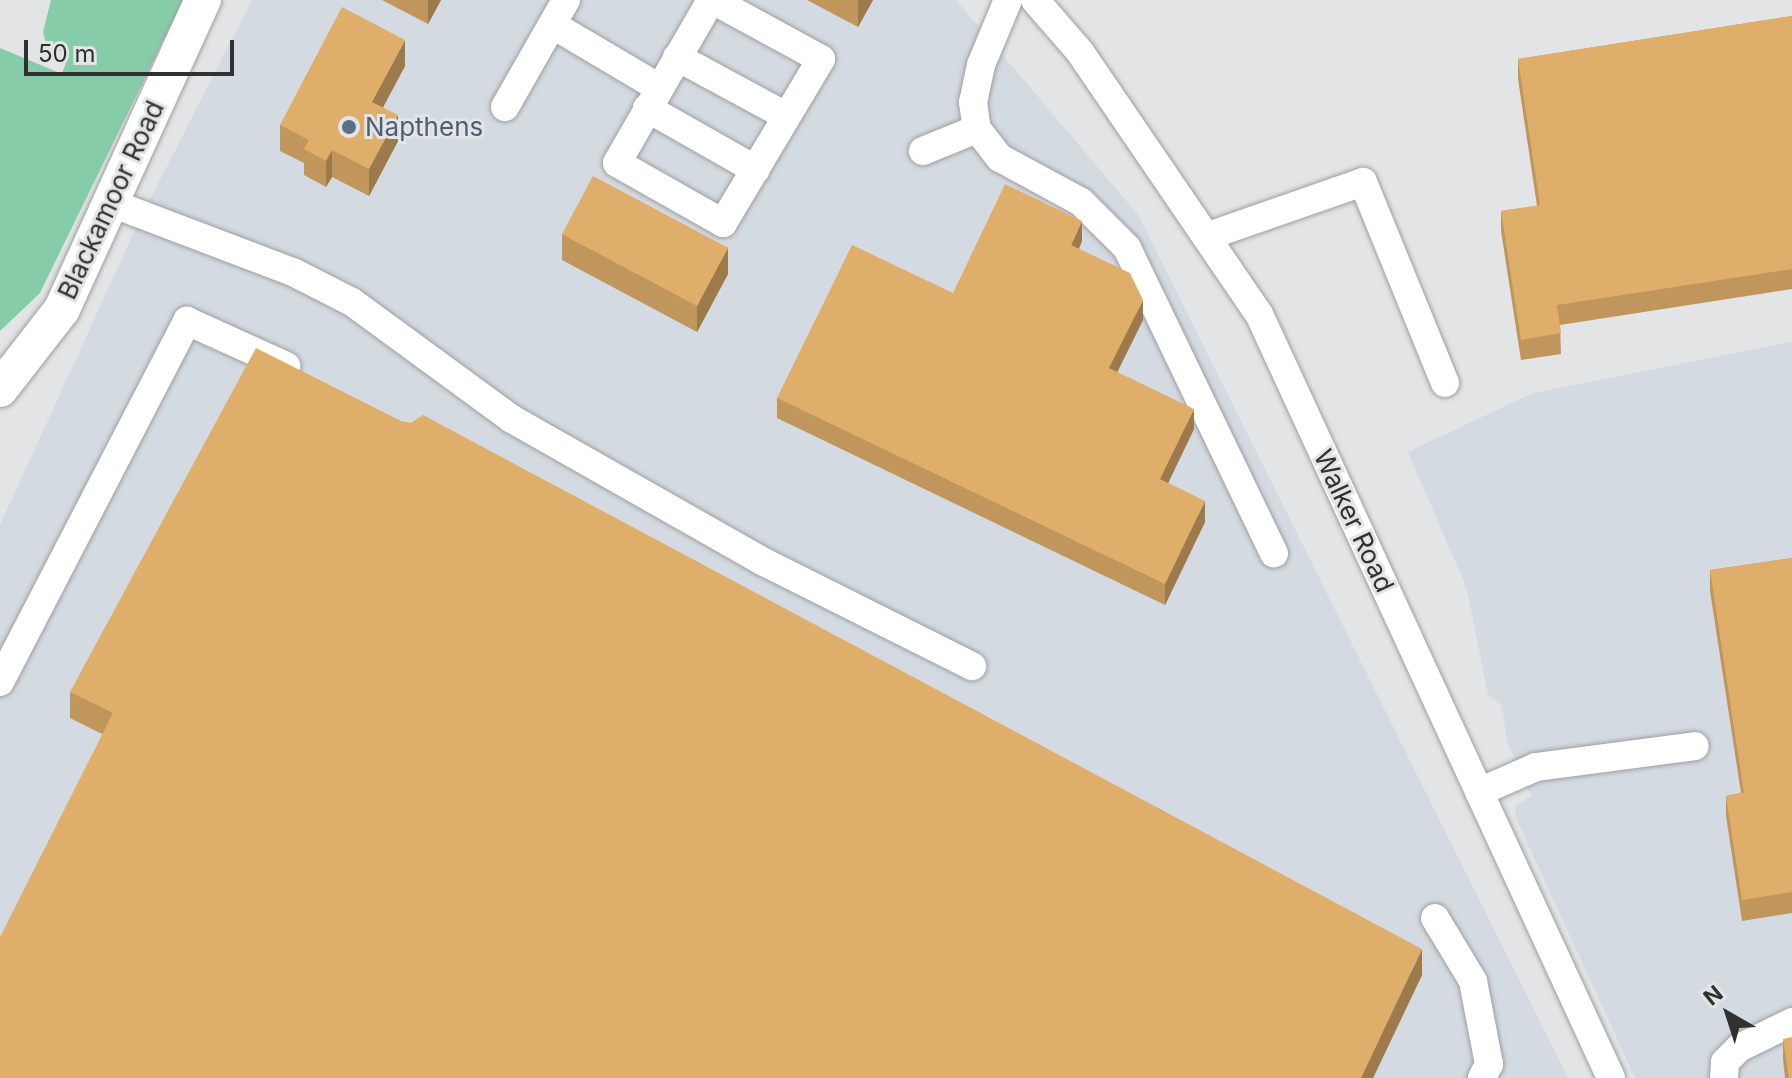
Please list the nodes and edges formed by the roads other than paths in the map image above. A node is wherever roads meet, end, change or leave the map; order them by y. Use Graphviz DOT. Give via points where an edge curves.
graph roads {
  1 [pos="203,0"];
  2 [pos="566,0"];
  3 [pos="712,0"];
  4 [pos="1008,0"];
  5 [pos="1035,0"];
  6 [pos="553,25"];
  7 [pos="677,57"];
  8 [pos="653,98"];
  9 [pos="505,107"];
  10 [pos="786,116"];
  11 [pos="977,129"];
  12 [pos="923,151"];
  13 [pos="756,170"];
  14 [pos="111,203"];
  15 [pos="1208,236"];
  16 [pos="313,381"];
  17 [pos="1445,383"];
  18 [pos="0,389"];
  19 [pos="1274,553"];
  20 [pos="972,666"];
  21 [pos="0,682"];
  22 [pos="1695,746"];
  23 [pos="1479,792"];
  24 [pos="1435,918"];
  25 [pos="1792,1022"];
  26 [pos="1482,1078"];
  27 [pos="1611,1078"];
  28 [pos="1724,1078"];
  1 -- 14 [label="main road, Blackamoor Road"];
  2 -- 6 [label="street"];
  3 -- 7 [label="street"];
  3 -- 10 [label="street" via="821,59"];
  4 -- 11 [label="street" via="981,65 973,102"];
  5 -- 15 [label="street, Walker Road" via="1080,52"];
  6 -- 8 [label="street"];
  6 -- 9 [label="street"];
  7 -- 8 [label="street"];
  7 -- 10 [label="street"];
  8 -- 13 [label="street"];
  8 -- 13 [label="street" via="617,163 723,223"];
  10 -- 13 [label="street"];
  11 -- 12 [label="street"];
  11 -- 19 [label="street" via="1000,158 1081,202 1127,248"];
  14 -- 18 [label="main road, Blackamoor Road" via="62,309"];
  14 -- 20 [label="street" via="293,272 352,302 512,419 762,561"];
  15 -- 17 [label="street" via="1363,182"];
  15 -- 23 [label="street, Walker Road" via="1259,314"];
  16 -- 21 [label="street" via="187,321"];
  22 -- 23 [label="street" via="1536,767"];
  23 -- 27 [label="street, Walker Road"];
  24 -- 26 [label="street" via="1473,981 1489,1064"];
  25 -- 28 [label="street" via="1739,1048 1725,1062"];
}
